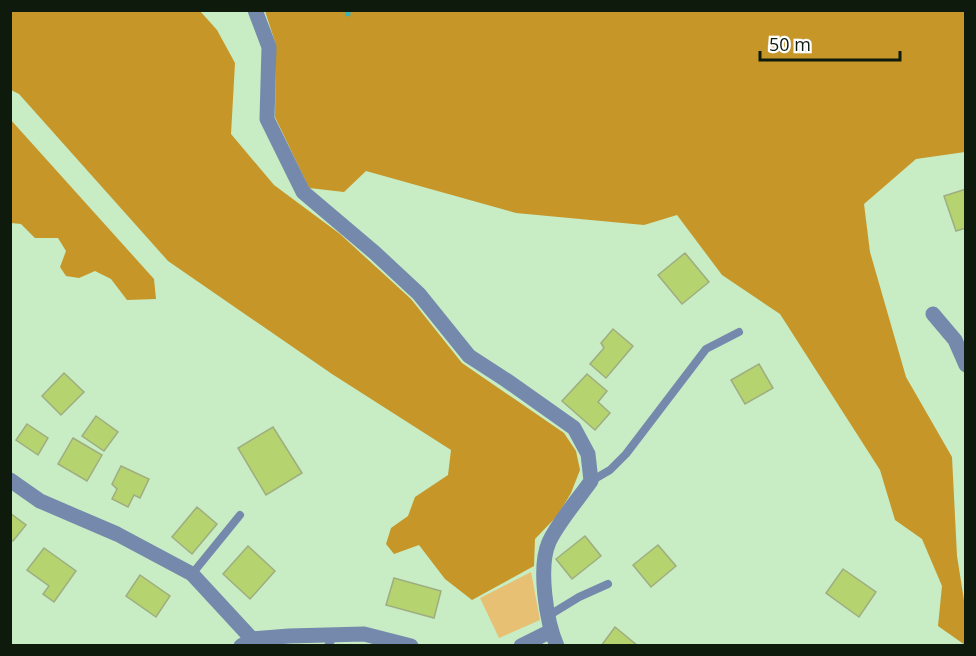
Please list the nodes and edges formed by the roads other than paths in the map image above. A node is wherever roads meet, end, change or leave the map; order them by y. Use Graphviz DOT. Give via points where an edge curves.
graph roads {
  1 [pos="255,10"];
  2 [pos="933,315"];
  3 [pos="739,332"];
  4 [pos="966,365"];
  5 [pos="10,480"];
  6 [pos="591,482"];
  7 [pos="240,515"];
  8 [pos="192,574"];
  9 [pos="608,584"];
  10 [pos="552,631"];
  11 [pos="331,640"];
  12 [pos="246,642"];
  13 [pos="411,645"];
  14 [pos="521,645"];
  1 -- 6 [label="street" via="269,47 267,118 303,192 419,294 469,356 574,428 588,454"];
  2 -- 4 [label="street" via="955,340"];
  3 -- 6 [label="lane" via="706,349 626,454"];
  5 -- 8 [label="street" via="40,501 117,534"];
  6 -- 10 [label="street" via="548,543 543,580"];
  7 -- 8 [label="lane"];
  8 -- 12 [label="street"];
  9 -- 10 [label="lane" via="579,597"];
  10 -- 14 [label="street"];
  11 -- 12 [label="street"];
  11 -- 13 [label="street" via="364,634"];
}
